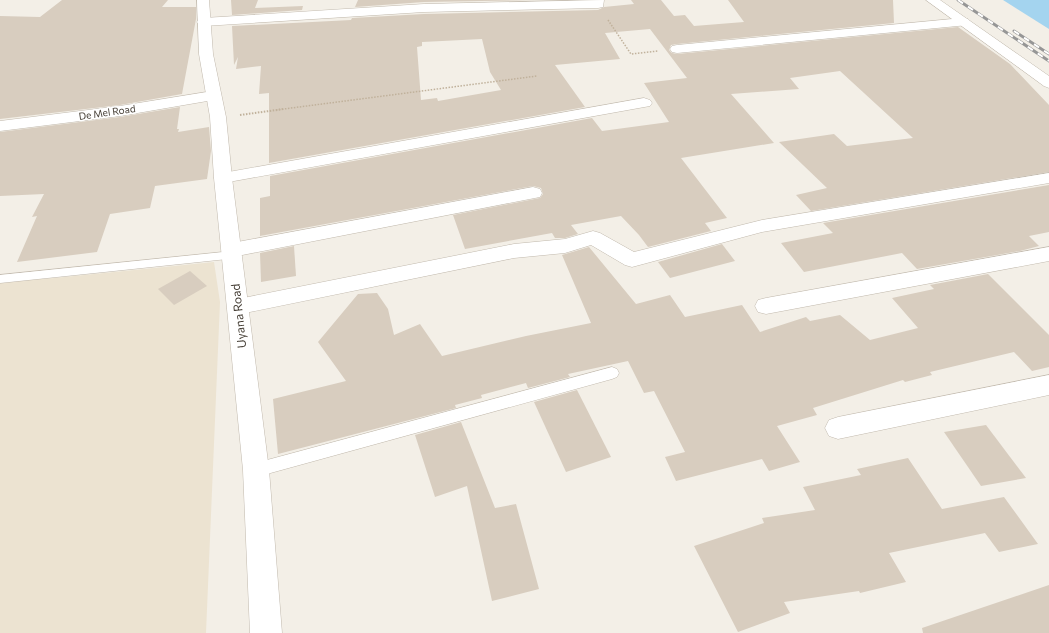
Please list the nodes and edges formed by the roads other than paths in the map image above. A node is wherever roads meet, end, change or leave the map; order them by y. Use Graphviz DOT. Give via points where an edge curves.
graph roads {
  1 [pos="203,0"];
  2 [pos="932,0"];
  3 [pos="598,2"];
  4 [pos="204,22"];
  5 [pos="963,22"];
  6 [pos="677,49"];
  7 [pos="1049,83"];
  8 [pos="213,96"];
  9 [pos="644,103"];
  10 [pos="0,126"];
  11 [pos="223,178"];
  12 [pos="1049,178"];
  13 [pos="533,193"];
  14 [pos="232,252"];
  15 [pos="1049,254"];
  16 [pos="0,279"];
  17 [pos="238,304"];
  18 [pos="766,306"];
  19 [pos="612,373"];
  20 [pos="1049,384"];
  21 [pos="838,428"];
  22 [pos="256,470"];
  23 [pos="266,633"];
  1 -- 4 [label="street, Uyana Road"];
  2 -- 5 [label="street"];
  3 -- 4 [label="street" via="424,8"];
  4 -- 8 [label="street, Uyana Road"];
  5 -- 6 [label="street"];
  5 -- 7 [label="street"];
  8 -- 10 [label="street, De Mel Road"];
  8 -- 11 [label="street, Uyana Road" via="218,117"];
  9 -- 11 [label="street"];
  11 -- 14 [label="street, Uyana Road"];
  12 -- 17 [label="street" via="762,226 632,260 593,238 565,246 514,251 240,306"];
  13 -- 14 [label="street"];
  14 -- 16 [label="lane"];
  14 -- 17 [label="street, Uyana Road"];
  15 -- 18 [label="street"];
  17 -- 22 [label="street, Uyana Road"];
  19 -- 22 [label="lane"];
  20 -- 21 [label="street"];
  22 -- 23 [label="street, Uyana Road"];
}
